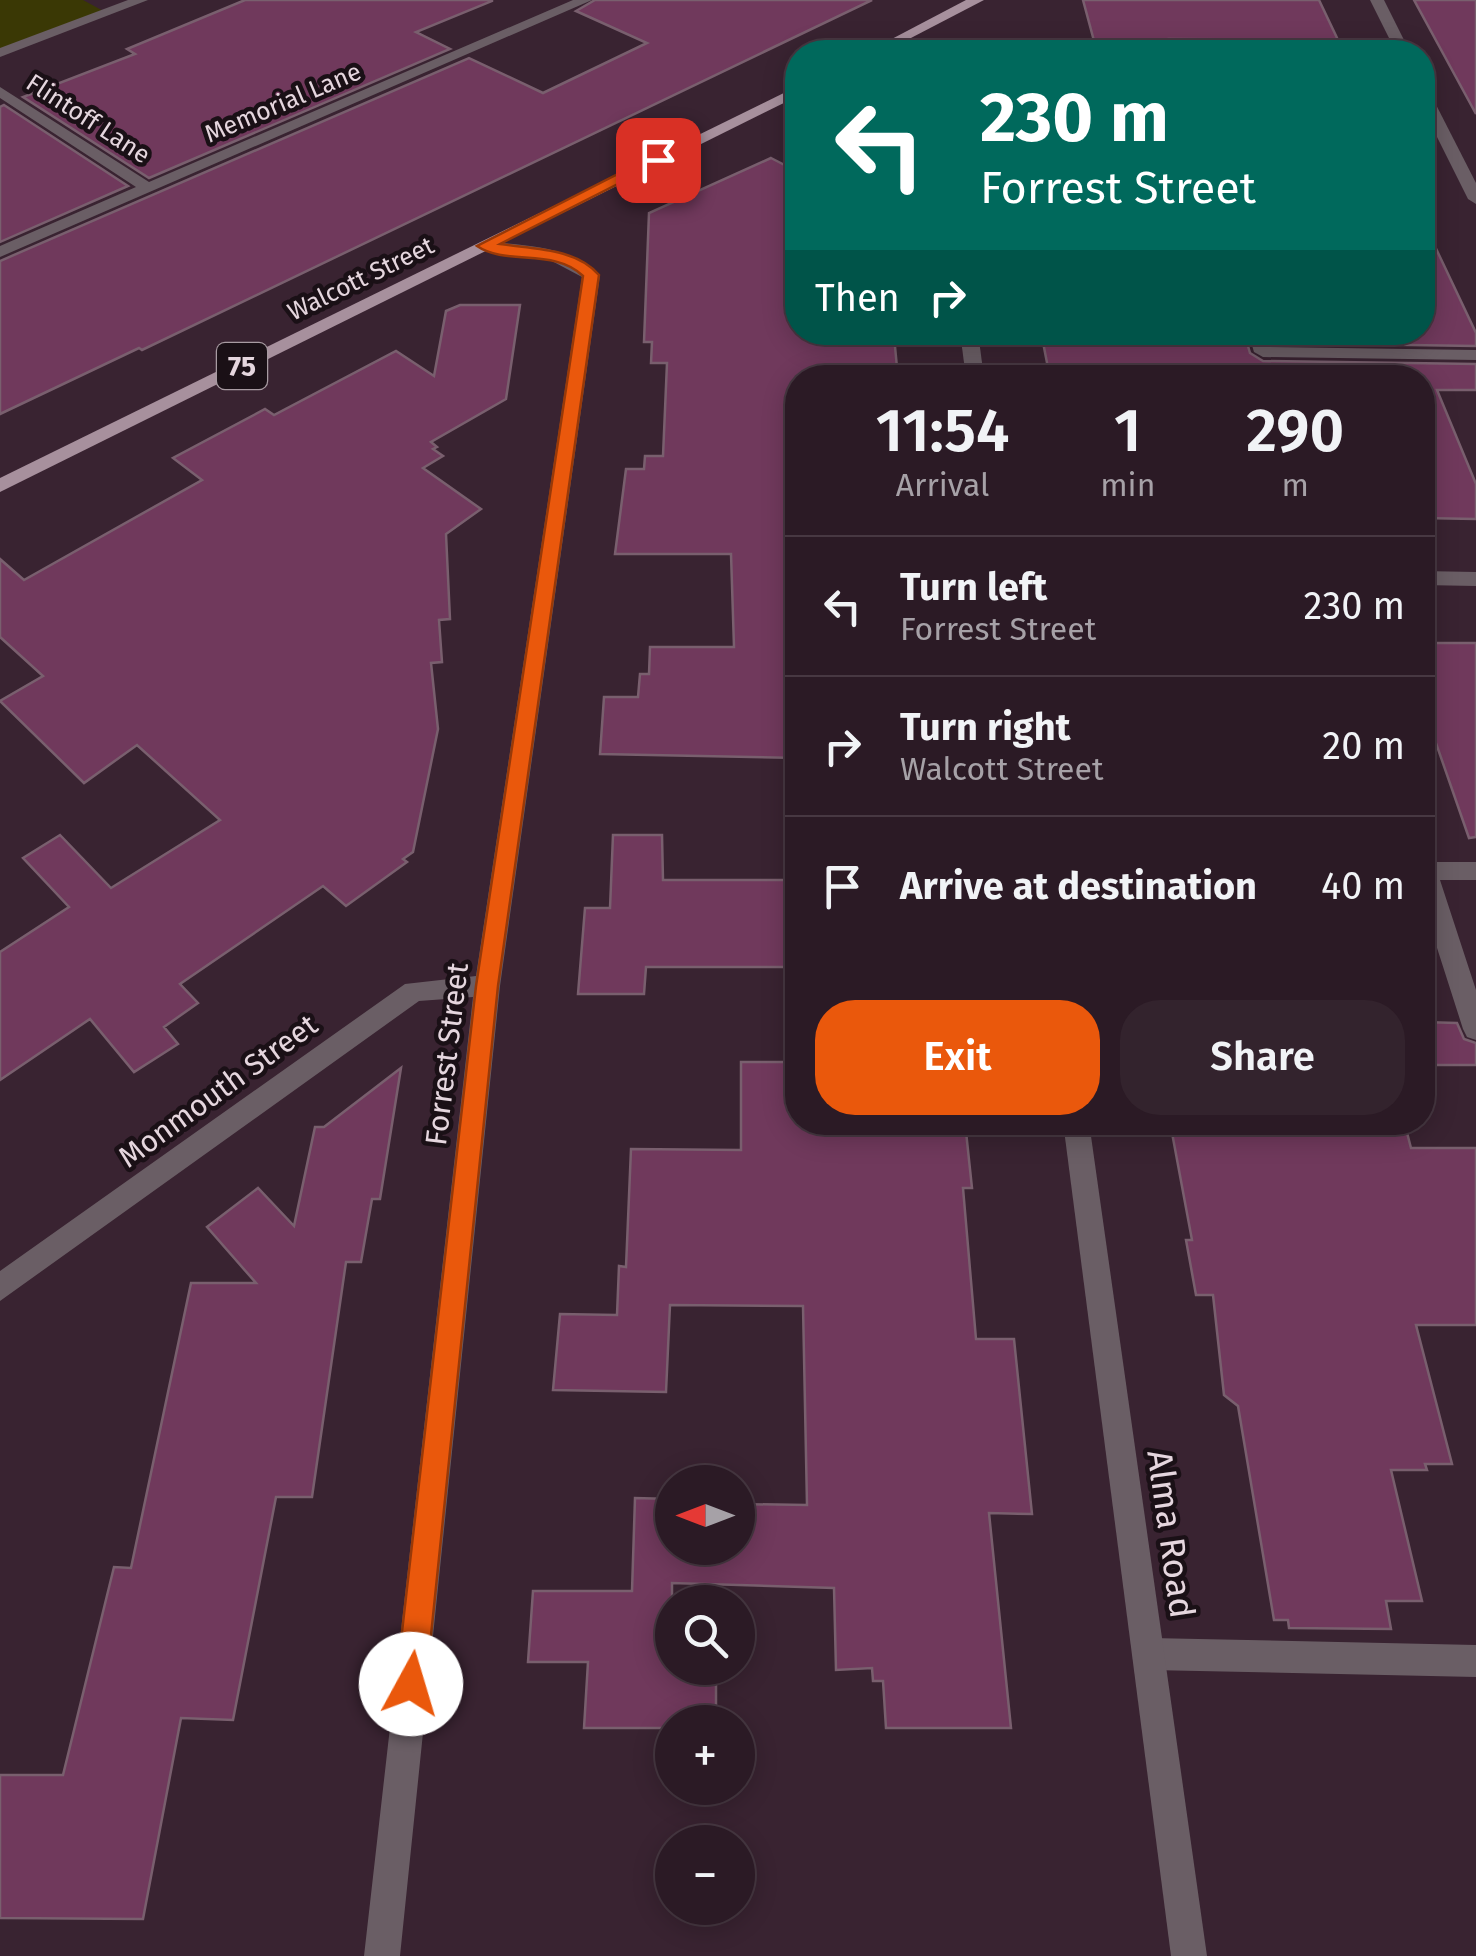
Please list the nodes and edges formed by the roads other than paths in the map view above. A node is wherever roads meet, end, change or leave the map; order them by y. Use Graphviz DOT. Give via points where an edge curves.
graph roads {
  1 [pos="141,0"];
  2 [pos="586,0"];
  3 [pos="978,0"];
  4 [pos="1377,0"];
  5 [pos="898,40"];
  6 [pos="1397,40"];
  7 [pos="0,53"];
  8 [pos="0,91"];
  9 [pos="785,96"];
  10 [pos="1435,117"];
  11 [pos="148,188"];
  12 [pos="1476,198"];
  13 [pos="484,246"];
  14 [pos="0,252"];
  15 [pos="1262,345"];
  16 [pos="1476,355"];
  17 [pos="0,486"];
  18 [pos="1435,578"];
  19 [pos="1476,579"];
  20 [pos="1435,871"];
  21 [pos="1476,871"];
  22 [pos="1435,904"];
  23 [pos="487,986"];
  24 [pos="1476,1029"];
  25 [pos="1078,1135"];
  26 [pos="0,1288"];
  27 [pos="1150,1654"];
  28 [pos="1476,1661"];
  29 [pos="382,1956"];
  30 [pos="1189,1956"];
  1 -- 7 [label="street"];
  2 -- 11 [label="street, Memorial Lane"];
  3 -- 5 [label="main road"];
  4 -- 6 [label="street"];
  8 -- 11 [label="street, Flintoff Lane"];
  9 -- 13 [label="main road, Walcott Street / 75"];
  10 -- 12 [label="street"];
  11 -- 14 [label="street, Memorial Lane"];
  13 -- 17 [label="main road, Walcott Street / 75"];
  13 -- 23 [label="street, Forrest Street" via="560,258 591,275"];
  15 -- 16 [label="street" via="1264,352"];
  18 -- 19 [label="street"];
  20 -- 21 [label="street"];
  22 -- 24 [label="street"];
  23 -- 26 [label="street, Monmouth Street" via="414,990"];
  23 -- 29 [label="street, Forrest Street"];
  25 -- 27 [label="street, Alma Road"];
  27 -- 28 [label="street"];
  27 -- 30 [label="street, Alma Road"];
}
